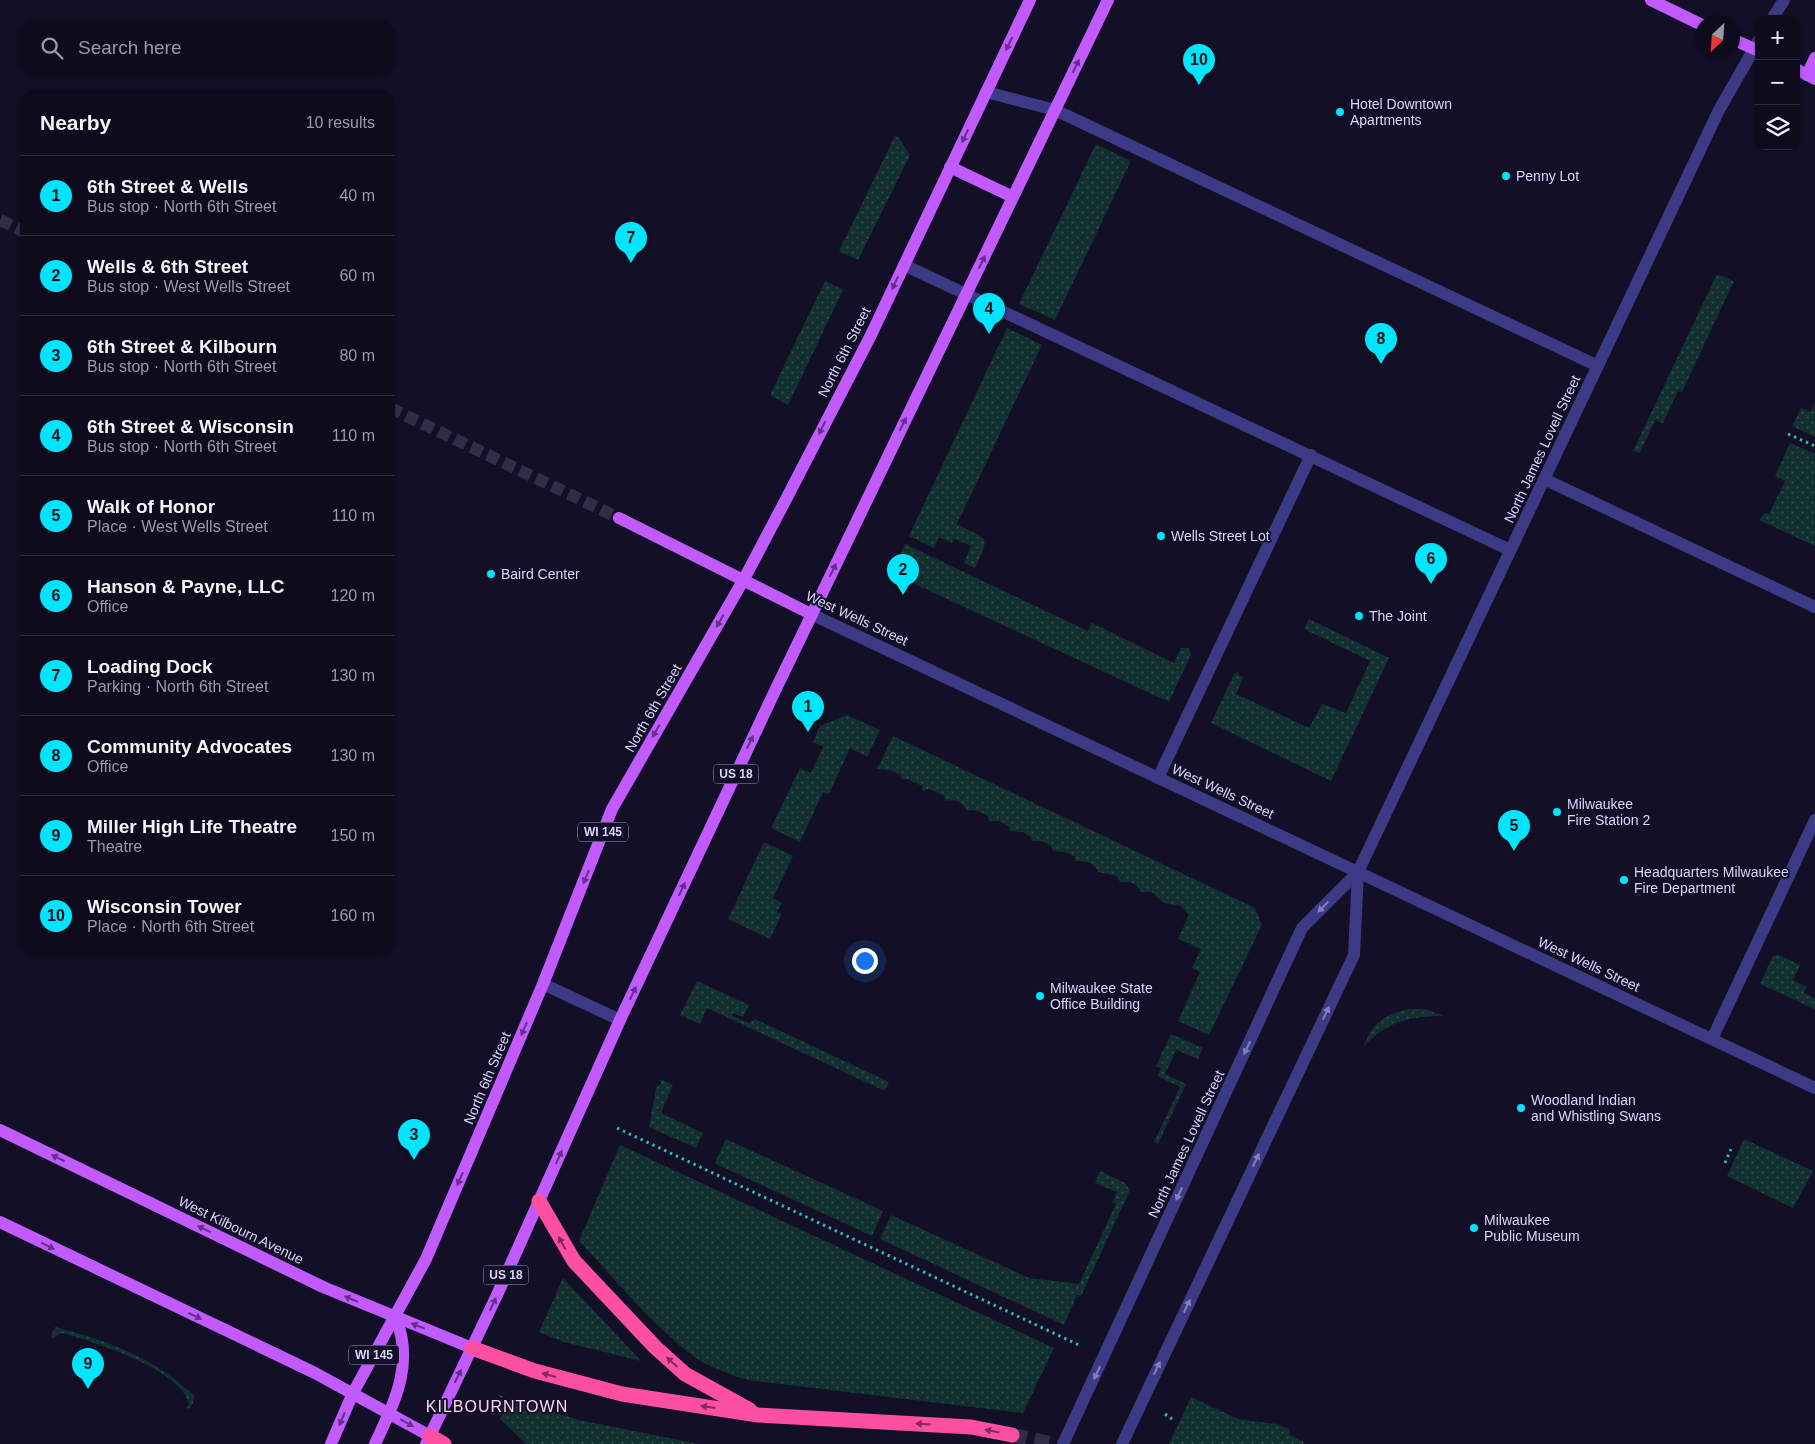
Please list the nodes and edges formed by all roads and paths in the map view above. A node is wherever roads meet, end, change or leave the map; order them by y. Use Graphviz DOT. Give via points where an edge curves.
graph roads {
  1 [pos="1030,0"];
  2 [pos="1108,0"];
  3 [pos="1651,0"];
  4 [pos="1784,0"];
  5 [pos="1775,15"];
  6 [pos="1695,22"];
  7 [pos="1740,42"];
  8 [pos="1755,46"];
  9 [pos="1755,50"];
  10 [pos="1815,58"];
  11 [pos="1806,74"];
  12 [pos="986,92"];
  13 [pos="1055,110"];
  14 [pos="950,167"];
  15 [pos="1013,197"];
  16 [pos="904,265"];
  17 [pos="966,293"];
  18 [pos="1598,366"];
  19 [pos="1788,434"];
  20 [pos="1815,446"];
  21 [pos="1311,455"];
  22 [pos="1544,479"];
  23 [pos="619,518"];
  24 [pos="1510,550"];
  25 [pos="744,579"];
  26 [pos="1815,607"];
  27 [pos="812,614"];
  28 [pos="1158,778"];
  29 [pos="1815,820"];
  30 [pos="1358,872"];
  31 [pos="543,984"];
  32 [pos="620,1020"];
  33 [pos="1712,1039"];
  34 [pos="1815,1088"];
  35 [pos="617,1128"];
  36 [pos="0,1130"];
  37 [pos="1731,1149"];
  38 [pos="1725,1163"];
  39 [pos="539,1201"];
  40 [pos="0,1222"];
  41 [pos="396,1318"];
  42 [pos="1079,1345"];
  43 [pos="472,1348"];
  44 [pos="353,1393"];
  45 [pos="501,1396"];
  46 [pos="389,1413"];
  47 [pos="492,1414"];
  48 [pos="1165,1414"];
  49 [pos="758,1415"];
  50 [pos="1172,1419"];
  51 [pos="1012,1435"];
  52 [pos="428,1440"];
  53 [pos="331,1444"];
  54 [pos="375,1444"];
  55 [pos="444,1444"];
  56 [pos="1063,1444"];
  57 [pos="1122,1444"];
  1 -- 12 [label="main road, North 6th Street, one-way"];
  13 -- 2 [label="main road, one-way"];
  3 -- 6 [label="main road"];
  4 -- 5 [label="street"];
  7 -- 8 [label="main road"];
  9 -- 18 [label="street, North James Lovell Street" via="1719,110"];
  10 -- 11 [label="main road"];
  12 -- 13 [label="street"];
  12 -- 14 [label="main road, North 6th Street, one-way"];
  13 -- 15 [label="main road"];
  13 -- 18 [label="street"];
  14 -- 15 [label="main road"];
  14 -- 16 [label="main road, North 6th Street"];
  17 -- 15 [label="main road, one-way"];
  16 -- 17 [label="street"];
  16 -- 25 [label="main road, North 6th Street, one-way"];
  17 -- 21 [label="street"];
  27 -- 17 [label="main road, one-way"];
  18 -- 22 [label="street, North James Lovell Street"];
  19 -- 20 [label="path"];
  21 -- 24 [label="street"];
  21 -- 28 [label="street"];
  22 -- 24 [label="street, North James Lovell Street"];
  22 -- 26 [label="street"];
  23 -- 25 [label="main road, West Wells Street"];
  24 -- 30 [label="street, North James Lovell Street"];
  25 -- 27 [label="main road, West Wells Street"];
  25 -- 31 [label="main road, North 6th Street / WI 145, one-way" via="612,809"];
  27 -- 28 [label="street, West Wells Street"];
  32 -- 27 [label="main road, US 18, one-way"];
  28 -- 30 [label="street, West Wells Street"];
  29 -- 33 [label="street"];
  30 -- 33 [label="street, West Wells Street"];
  30 -- 56 [label="street, North James Lovell Street, one-way" via="1302,928"];
  57 -- 30 [label="street, North James Lovell Street, one-way" via="1354,955"];
  31 -- 32 [label="street"];
  31 -- 41 [label="main road, North 6th Street / WI 145, one-way" via="426,1259"];
  39 -- 32 [label="main road, US 18, one-way"];
  33 -- 34 [label="street, West Wells Street"];
  35 -- 42 [label="path"];
  41 -- 36 [label="main road, West Kilbourn Avenue, one-way" via="324,1287"];
  37 -- 38 [label="path"];
  43 -- 39 [label="main road, US 18, one-way"];
  49 -- 39 [label="highway, one-way" via="685,1374 656,1347 574,1261"];
  40 -- 44 [label="main road, one-way"];
  43 -- 41 [label="main road, West Kilbourn Avenue, one-way"];
  41 -- 44 [label="main road, North 6th Street / WI 145"];
  41 -- 46 [label="main road" via="403,1337 403,1359 400,1385"];
  49 -- 43 [label="highway, one-way" via="622,1394 535,1371"];
  52 -- 43 [label="main road, US 18, one-way"];
  44 -- 46 [label="main road"];
  44 -- 53 [label="main road, North 6th Street / WI 145, one-way"];
  45 -- 47 [label="path"];
  46 -- 52 [label="main road, one-way"];
  46 -- 54 [label="main road"];
  48 -- 50 [label="path"];
  51 -- 49 [label="highway, one-way" via="971,1427"];
  52 -- 55 [label="highway"];
}
